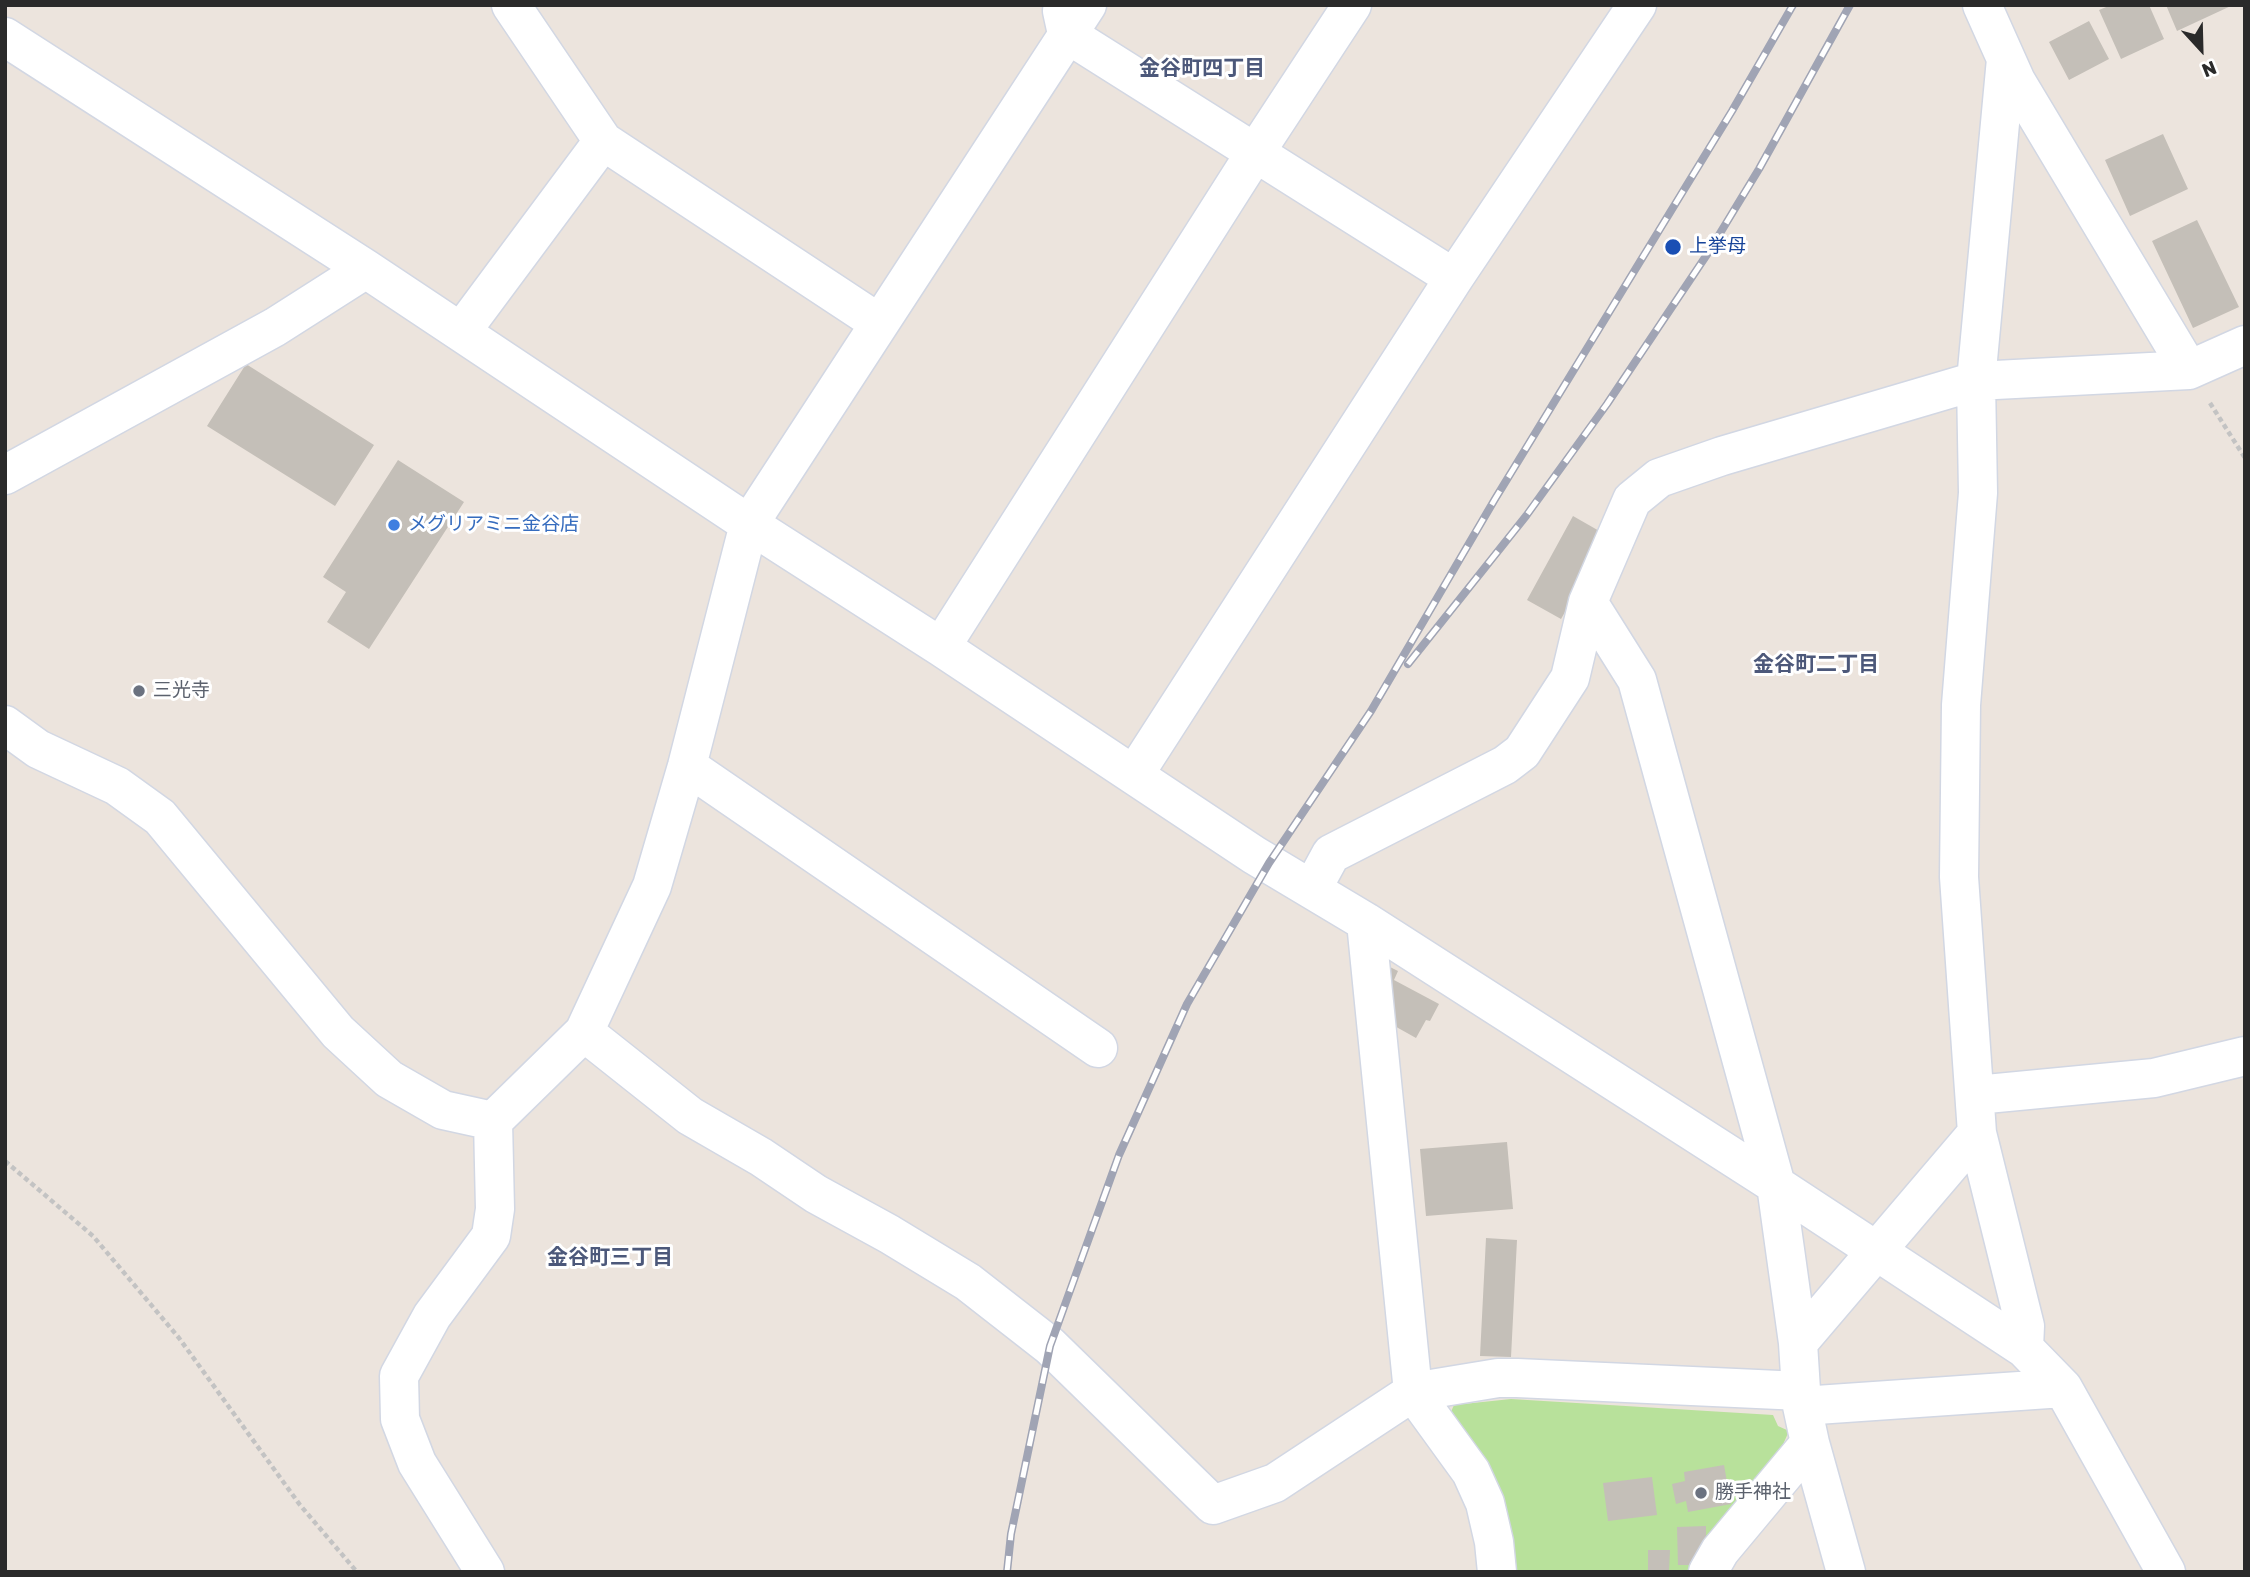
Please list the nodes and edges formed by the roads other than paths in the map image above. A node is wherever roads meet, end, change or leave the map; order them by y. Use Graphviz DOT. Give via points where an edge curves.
graph roads {
  1 [pos="510,5"];
  2 [pos="1352,5"];
  3 [pos="1637,5"];
  4 [pos="1982,5"];
  5 [pos="1072,15"];
  6 [pos="5,37"];
  7 [pos="2006,59"];
  8 [pos="603,141"];
  9 [pos="1255,153"];
  10 [pos="366,269"];
  11 [pos="1454,278"];
  12 [pos="879,323"];
  13 [pos="461,332"];
  14 [pos="2245,345"];
  15 [pos="2189,370"];
  16 [pos="1976,381"];
  17 [pos="5,475"];
  18 [pos="749,524"];
  19 [pos="1588,602"];
  20 [pos="941,647"];
  21 [pos="5,725"];
  22 [pos="687,766"];
  23 [pos="1134,775"];
  24 [pos="1312,889"];
  25 [pos="1366,922"];
  26 [pos="584,1032"];
  27 [pos="1098,1048"];
  28 [pos="2245,1055"];
  29 [pos="1976,1095"];
  30 [pos="493,1121"];
  31 [pos="1977,1133"];
  32 [pos="1776,1185"];
  33 [pos="1877,1251"];
  34 [pos="1798,1343"];
  35 [pos="2024,1348"];
  36 [pos="2063,1388"];
  37 [pos="1413,1392"];
  38 [pos="1801,1399"];
  39 [pos="1810,1443"];
  40 [pos="485,1572"];
  41 [pos="1497,1572"];
  42 [pos="1708,1572"];
  43 [pos="1846,1572"];
  44 [pos="2166,1572"];
  1 -- 8 [label="street"];
  2 -- 9 [label="street"];
  3 -- 11 [label="street"];
  4 -- 7 [label="street"];
  5 -- 9 [label="street"];
  5 -- 12 [label="street"];
  6 -- 10 [label="street"];
  7 -- 15 [label="street"];
  7 -- 16 [label="street"];
  8 -- 12 [label="street"];
  8 -- 13 [label="street"];
  9 -- 11 [label="street"];
  9 -- 20 [label="street"];
  10 -- 13 [label="street"];
  10 -- 17 [label="street" via="275,327"];
  11 -- 23 [label="street"];
  12 -- 18 [label="street"];
  13 -- 18 [label="street"];
  14 -- 15 [label="street"];
  15 -- 16 [label="street"];
  16 -- 19 [label="street" via="1659,478 1632,500"];
  16 -- 29 [label="street" via="1978,493 1961,705 1959,877"];
  18 -- 20 [label="street"];
  18 -- 22 [label="street"];
  19 -- 24 [label="street" via="1570,678 1522,752 1331,854"];
  19 -- 32 [label="street" via="1637,680"];
  20 -- 23 [label="street"];
  21 -- 30 [label="street" via="38,749 117,786 160,817 338,1032 389,1079 443,1110"];
  22 -- 26 [label="street" via="652,887"];
  22 -- 27 [label="street"];
  23 -- 24 [label="street"];
  24 -- 25 [label="street"];
  25 -- 32 [label="street"];
  25 -- 37 [label="street"];
  26 -- 30 [label="street"];
  26 -- 37 [label="street" via="690,1116 968,1282 1050,1346 1213,1505 1275,1483"];
  28 -- 29 [label="street" via="2154,1078"];
  29 -- 31 [label="street"];
  30 -- 40 [label="street" via="495,1209 491,1236 432,1316 399,1377 400,1419 416,1463"];
  31 -- 33 [label="street"];
  31 -- 35 [label="street" via="2025,1326"];
  32 -- 33 [label="street"];
  32 -- 34 [label="street"];
  33 -- 34 [label="street"];
  33 -- 35 [label="street"];
  34 -- 38 [label="street"];
  35 -- 36 [label="street"];
  36 -- 38 [label="street"];
  36 -- 44 [label="street"];
  37 -- 38 [label="street" via="1507,1378"];
  37 -- 41 [label="street" via="1471,1472 1485,1503"];
  38 -- 39 [label="street"];
  39 -- 42 [label="street" via="1720,1551"];
  39 -- 43 [label="street"];
}
